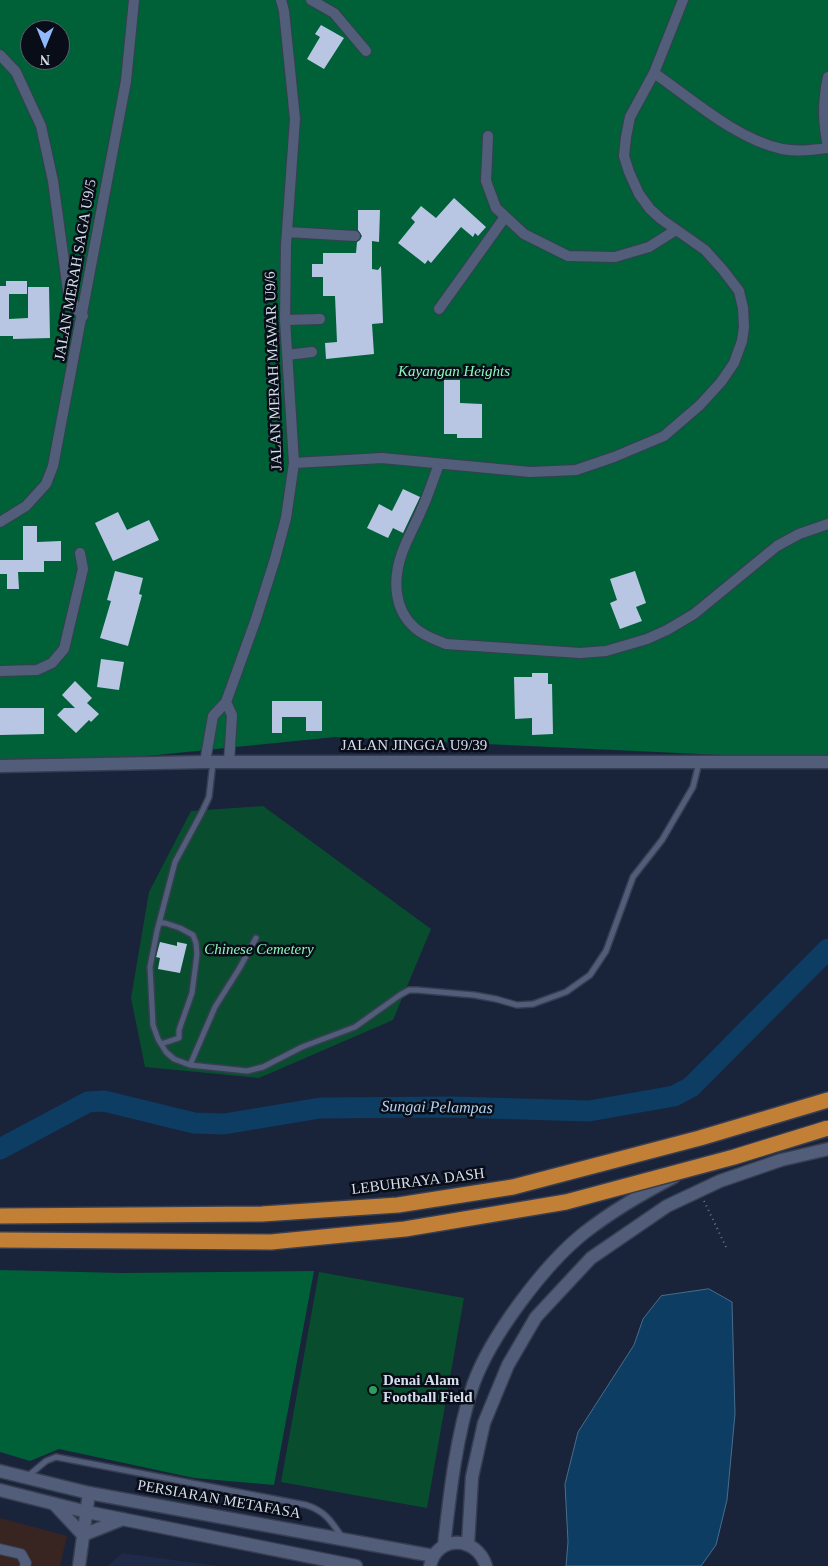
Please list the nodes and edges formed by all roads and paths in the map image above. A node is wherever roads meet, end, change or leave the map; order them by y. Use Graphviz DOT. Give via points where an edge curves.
graph roads {
  1 [pos="134,0"];
  2 [pos="281,0"];
  3 [pos="311,0"];
  4 [pos="683,0"];
  5 [pos="366,51"];
  6 [pos="0,55"];
  7 [pos="654,73"];
  8 [pos="828,77"];
  9 [pos="488,136"];
  10 [pos="828,147"];
  11 [pos="506,217"];
  12 [pos="676,230"];
  13 [pos="287,232"];
  14 [pos="355,236"];
  15 [pos="439,309"];
  16 [pos="83,316"];
  17 [pos="320,319"];
  18 [pos="285,320"];
  19 [pos="312,352"];
  20 [pos="287,355"];
  21 [pos="294,463"];
  22 [pos="439,464"];
  23 [pos="0,522"];
  24 [pos="828,524"];
  25 [pos="80,553"];
  26 [pos="0,671"];
  27 [pos="226,702"];
  28 [pos="209,762"];
  29 [pos="229,762"];
  30 [pos="828,762"];
  31 [pos="699,763"];
  32 [pos="0,766"];
  33 [pos="159,923"];
  34 [pos="256,938"];
  35 [pos="161,1044"];
  36 [pos="190,1065"];
  37 [pos="828,1100"];
  38 [pos="828,1126"];
  39 [pos="828,1149"];
  40 [pos="699,1191"];
  41 [pos="0,1216"];
  42 [pos="0,1240"];
  43 [pos="727,1249"];
  44 [pos="0,1471"];
  45 [pos="25,1478"];
  46 [pos="0,1490"];
  47 [pos="89,1493"];
  48 [pos="53,1503"];
  49 [pos="87,1512"];
  50 [pos="123,1519"];
  51 [pos="83,1535"];
  52 [pos="344,1540"];
  53 [pos="468,1544"];
  54 [pos="444,1546"];
  55 [pos="0,1549"];
  56 [pos="432,1561"];
  57 [pos="25,1566"];
  58 [pos="79,1566"];
  59 [pos="356,1566"];
  60 [pos="486,1566"];
  1 -- 16 [label="street, JALAN MERAH SAGA U9/5" via="126,81"];
  2 -- 13 [label="street, JALAN MERAH MAWAR U9/6" via="295,119"];
  3 -- 5 [label="street" via="334,12"];
  4 -- 7 [label="street"];
  6 -- 16 [label="street" via="16,72 41,126 53,181 68,291"];
  7 -- 10 [label="street" via="728,125 761,142 783,149 809,151"];
  7 -- 12 [label="street" via="630,117 624,156 639,194 650,209"];
  8 -- 10 [label="street" via="825,106"];
  9 -- 11 [label="street" via="486,181 496,208"];
  11 -- 12 [label="street" via="524,234 568,256 615,257 649,247"];
  11 -- 15 [label="street"];
  12 -- 22 [label="street" via="705,250 723,270 738,291 743,308 742,341 734,363 700,405 664,436 576,470 530,472"];
  13 -- 14 [label="street"];
  13 -- 18 [label="street, JALAN MERAH MAWAR U9/6"];
  16 -- 23 [label="street, JALAN MERAH SAGA U9/5" via="60,437 46,484 26,506"];
  17 -- 18 [label="street"];
  18 -- 20 [label="street, JALAN MERAH MAWAR U9/6"];
  19 -- 20 [label="street"];
  20 -- 21 [label="street, JALAN MERAH MAWAR U9/6"];
  21 -- 22 [label="street" via="382,458"];
  21 -- 27 [label="street, JALAN MERAH MAWAR U9/6" via="286,518 275,559"];
  22 -- 24 [label="street" via="397,568 397,592 399,604 415,628 446,644 580,653 606,651 638,641 667,630 694,614 777,546"];
  25 -- 26 [label="street" via="83,569 64,648 52,663 37,670"];
  27 -- 28 [label="street, JALAN MERAH MAWAR U9/6" via="213,716"];
  27 -- 29 [label="street" via="232,715"];
  28 -- 29 [label="street, JALAN JINGGA U9/39"];
  28 -- 32 [label="street, JALAN JINGGA U9/39"];
  28 -- 33 [label="lane" via="209,797 175,862"];
  29 -- 31 [label="street, JALAN JINGGA U9/39"];
  30 -- 31 [label="street, JALAN JINGGA U9/39"];
  31 -- 36 [label="lane" via="693,787 662,840 633,877 606,951 590,975 566,992 533,1004 516,1005 474,995 409,990 355,1027 302,1047 263,1067 247,1072"];
  33 -- 35 [label="lane" via="150,982 153,1025"];
  33 -- 35 [label="lane" via="193,935 197,954 192,993 179,1038"];
  34 -- 36 [label="lane" via="215,1007"];
  35 -- 36 [label="lane" via="174,1059"];
  37 -- 41 [label="highway, LEBUHRAYA DASH" via="700,1138 513,1187 398,1205 262,1214"];
  38 -- 42 [label="highway, bridge" via="734,1157 566,1202 405,1229 271,1242"];
  38 -- 54 [label="street" via="781,1136 702,1161 640,1195 584,1233 558,1257 514,1310 474,1384 460,1435"];
  39 -- 40 [label="street" via="780,1160"];
  40 -- 43 [label="path"];
  40 -- 53 [label="street" via="667,1206 591,1258 536,1317 508,1365 484,1423 472,1477"];
  44 -- 45 [label="street, PERSIARAN METAFASA"];
  45 -- 47 [label="street, PERSIARAN METAFASA"];
  45 -- 52 [label="lane" via="56,1457 287,1501 317,1509 326,1515"];
  46 -- 48 [label="street"];
  47 -- 49 [label="street"];
  47 -- 52 [label="street, PERSIARAN METAFASA"];
  48 -- 49 [label="street"];
  48 -- 51 [label="street"];
  49 -- 50 [label="street"];
  49 -- 51 [label="street"];
  50 -- 51 [label="street"];
  50 -- 59 [label="street"];
  51 -- 58 [label="street"];
  52 -- 56 [label="street, PERSIARAN METAFASA"];
  53 -- 54 [label="street"];
  53 -- 60 [label="street" via="477,1549"];
  54 -- 56 [label="street"];
  55 -- 57 [label="street" via="21,1554"];
}
